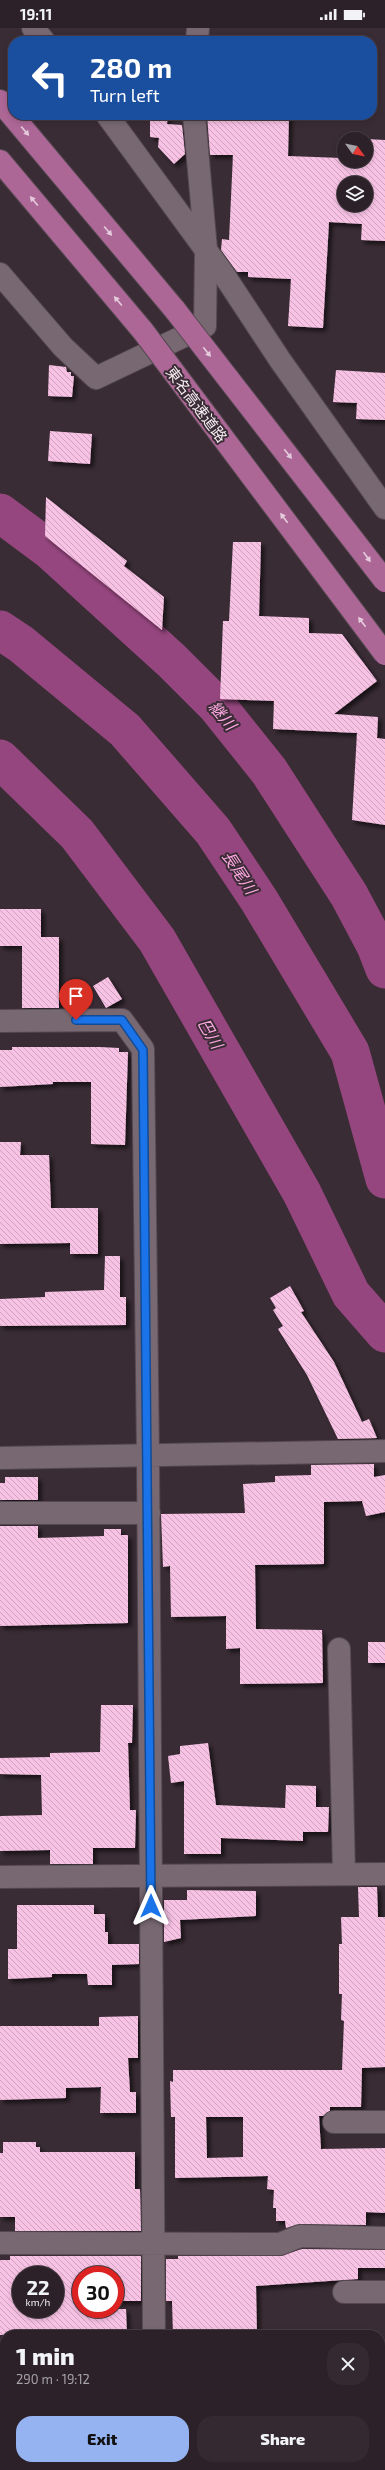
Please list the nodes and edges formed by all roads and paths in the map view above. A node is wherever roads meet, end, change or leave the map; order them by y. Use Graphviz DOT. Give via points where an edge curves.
graph roads {
  1 [pos="33,28"];
  2 [pos="40,36"];
  3 [pos="0,101"];
  4 [pos="8,111"];
  5 [pos="16,120"];
  6 [pos="111,120"];
  7 [pos="194,120"];
  8 [pos="0,161"];
  9 [pos="206,249"];
  10 [pos="0,274"];
  11 [pos="385,508"];
  12 [pos="385,581"];
  13 [pos="385,654"];
  14 [pos="0,1020"];
  15 [pos="385,1451"];
  16 [pos="148,1456"];
  17 [pos="0,1458"];
  18 [pos="0,1513"];
  19 [pos="148,1513"];
  20 [pos="339,1649"];
  21 [pos="344,1874"];
  22 [pos="385,1874"];
  23 [pos="151,1875"];
  24 [pos="0,1877"];
  25 [pos="334,2122"];
  26 [pos="385,2122"];
  27 [pos="385,2238"];
  28 [pos="0,2243"];
  29 [pos="153,2245"];
  30 [pos="344,2292"];
  31 [pos="385,2292"];
  32 [pos="154,2330"];
  1 -- 2 [label="street"];
  3 -- 4 [label="highway, one-way, bridge"];
  5 -- 12 [label="highway, one-way, bridge" via="175,310"];
  6 -- 9 [label="street"];
  7 -- 9 [label="street"];
  13 -- 8 [label="highway, 東名高速道路, one-way, bridge" via="143,331"];
  9 -- 10 [label="street" via="205,326 96,378 63,347"];
  9 -- 11 [label="street"];
  14 -- 16 [label="street" via="122,1020 143,1050"];
  15 -- 16 [label="street"];
  16 -- 17 [label="street"];
  16 -- 19 [label="street"];
  18 -- 19 [label="street"];
  19 -- 23 [label="street"];
  20 -- 21 [label="street"];
  21 -- 22 [label="street"];
  21 -- 23 [label="street"];
  23 -- 24 [label="street"];
  23 -- 29 [label="street"];
  25 -- 26 [label="street"];
  27 -- 29 [label="street" via="300,2236 280,2244"];
  28 -- 29 [label="street"];
  29 -- 32 [label="street"];
  30 -- 31 [label="street"];
}
